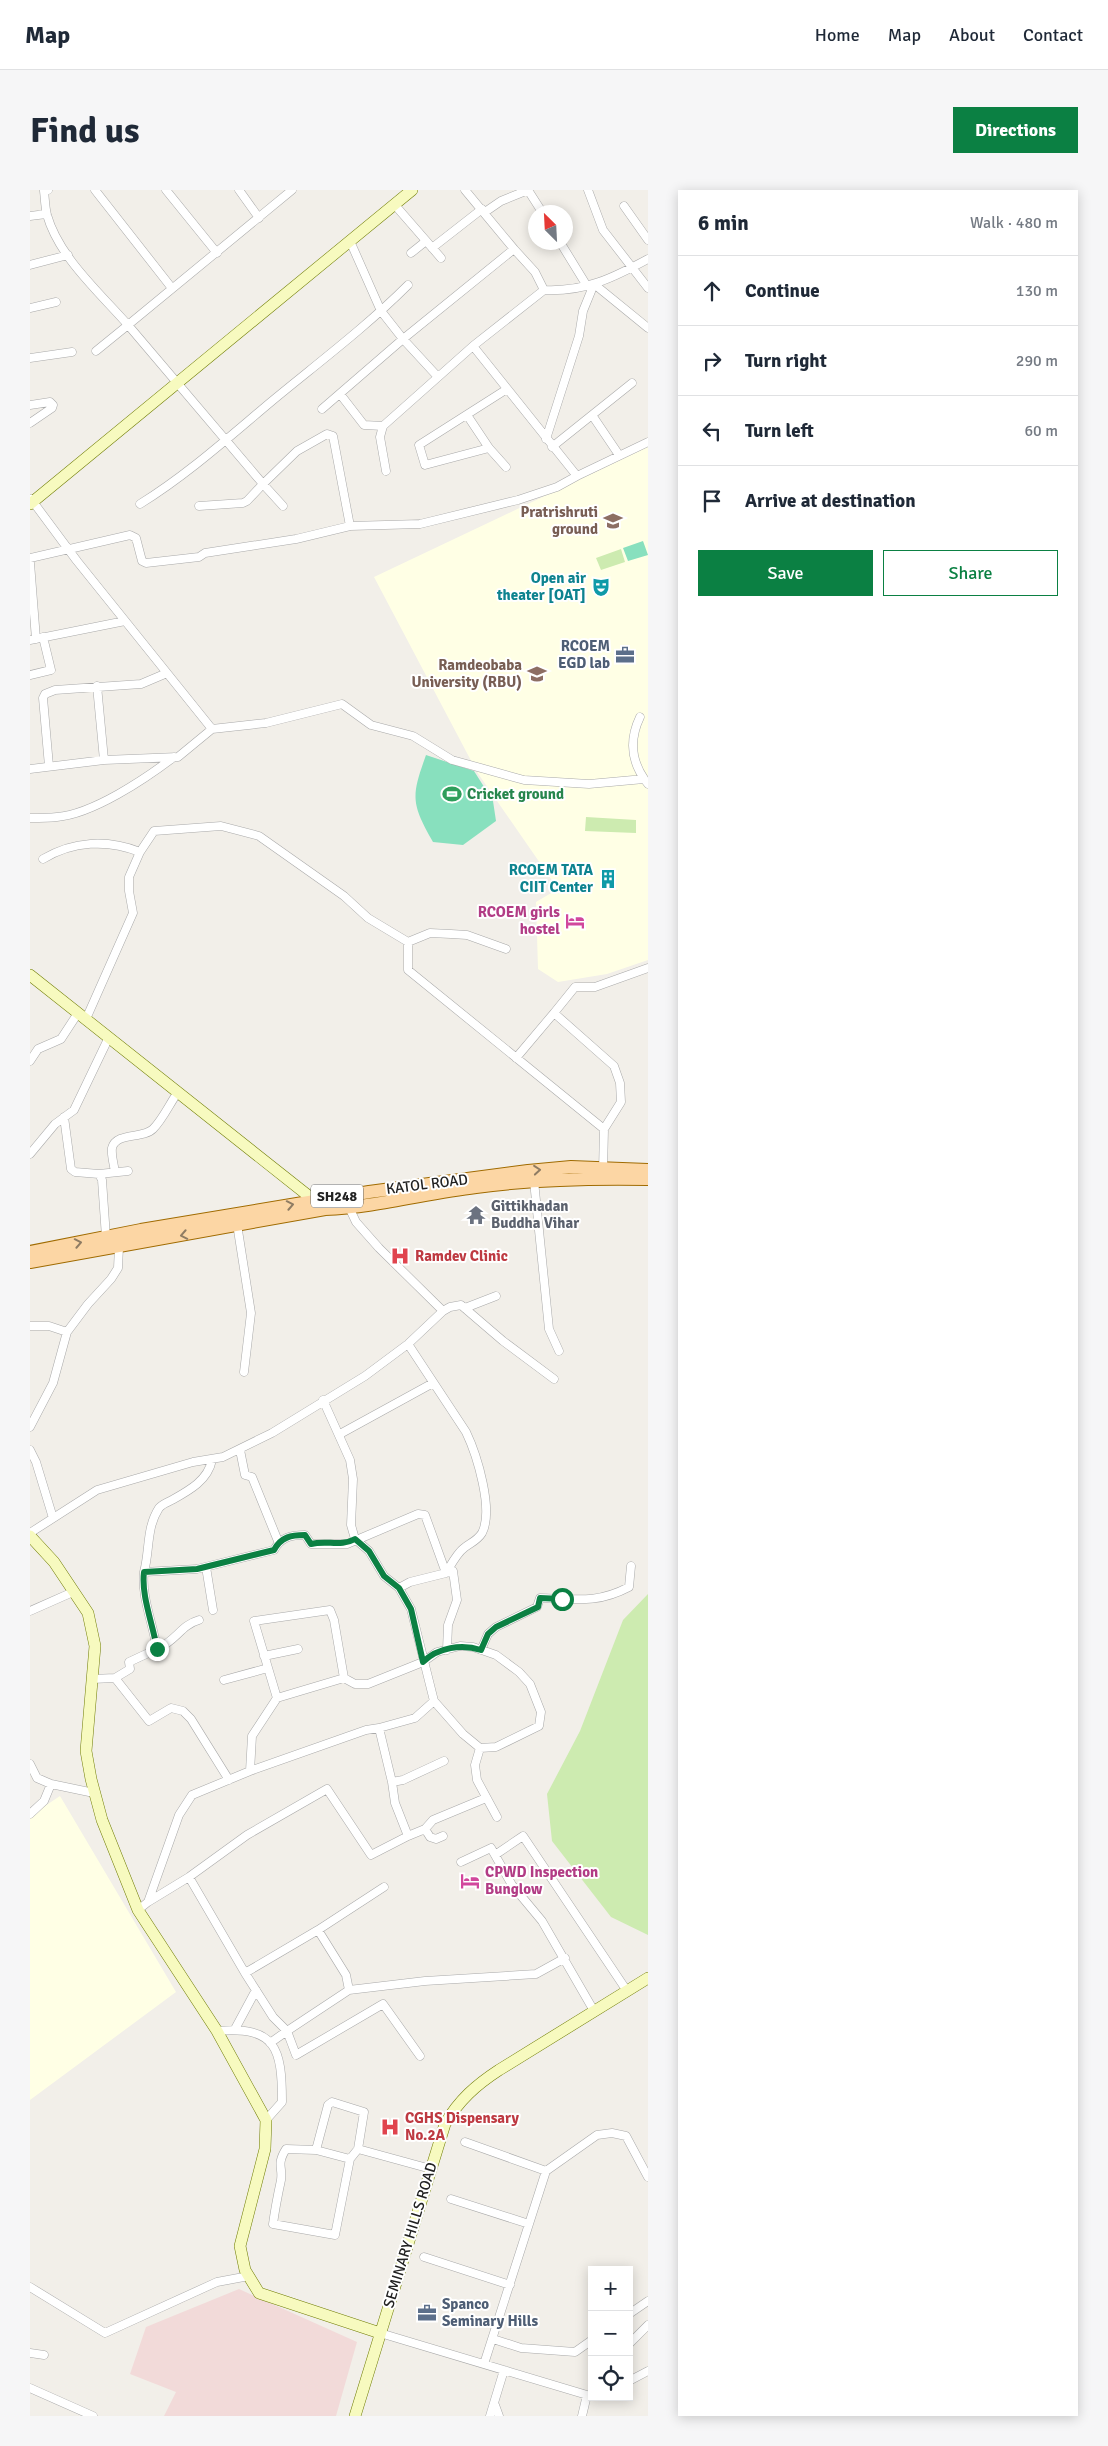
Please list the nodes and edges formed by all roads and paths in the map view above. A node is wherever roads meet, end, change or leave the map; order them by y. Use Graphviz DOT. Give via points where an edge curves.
graph roads {
  1 [pos="45,190"];
  2 [pos="95,190"];
  3 [pos="166,190"];
  4 [pos="239,190"];
  5 [pos="292,190"];
  6 [pos="403,190"];
  7 [pos="412,190"];
  8 [pos="466,190"];
  9 [pos="528,190"];
  10 [pos="588,190"];
  11 [pos="394,204"];
  12 [pos="538,205"];
  13 [pos="624,206"];
  14 [pos="484,210"];
  15 [pos="46,214"];
  16 [pos="30,216"];
  17 [pos="259,218"];
  18 [pos="648,240"];
  19 [pos="350,241"];
  20 [pos="426,241"];
  21 [pos="432,248"];
  22 [pos="514,249"];
  23 [pos="566,250"];
  24 [pos="217,253"];
  25 [pos="411,253"];
  26 [pos="68,255"];
  27 [pos="441,258"];
  28 [pos="648,259"];
  29 [pos="30,264"];
  30 [pos="630,268"];
  31 [pos="408,285"];
  32 [pos="591,285"];
  33 [pos="171,288"];
  34 [pos="648,288"];
  35 [pos="544,290"];
  36 [pos="56,302"];
  37 [pos="30,308"];
  38 [pos="381,312"];
  39 [pos="128,324"];
  40 [pos="648,328"];
  41 [pos="403,339"];
  42 [pos="473,346"];
  43 [pos="96,351"];
  44 [pos="72,352"];
  45 [pos="30,358"];
  46 [pos="438,377"];
  47 [pos="176,379"];
  48 [pos="632,383"];
  49 [pos="507,389"];
  50 [pos="340,394"];
  51 [pos="30,405"];
  52 [pos="322,409"];
  53 [pos="467,415"];
  54 [pos="592,415"];
  55 [pos="30,423"];
  56 [pos="383,426"];
  57 [pos="546,439"];
  58 [pos="226,440"];
  59 [pos="648,442"];
  60 [pos="552,447"];
  61 [pos="489,448"];
  62 [pos="619,455"];
  63 [pos="506,467"];
  64 [pos="386,471"];
  65 [pos="577,476"];
  66 [pos="263,484"];
  67 [pos="30,499"];
  68 [pos="140,504"];
  69 [pos="199,506"];
  70 [pos="283,506"];
  71 [pos="350,526"];
  72 [pos="69,550"];
  73 [pos="30,558"];
  74 [pos="30,563"];
  75 [pos="125,620"];
  76 [pos="36,639"];
  77 [pos="167,673"];
  78 [pos="30,675"];
  79 [pos="97,686"];
  80 [pos="640,716"];
  81 [pos="212,729"];
  82 [pos="174,757"];
  83 [pos="104,760"];
  84 [pos="49,766"];
  85 [pos="30,769"];
  86 [pos="646,781"];
  87 [pos="30,818"];
  88 [pos="140,852"];
  89 [pos="42,859"];
  90 [pos="408,942"];
  91 [pos="506,949"];
  92 [pos="648,968"];
  93 [pos="30,975"];
  94 [pos="554,1013"];
  95 [pos="82,1016"];
  96 [pos="109,1037"];
  97 [pos="516,1058"];
  98 [pos="30,1062"];
  99 [pos="178,1092"];
  100 [pos="64,1117"];
  101 [pos="604,1130"];
  102 [pos="30,1154"];
  103 [pos="648,1170"];
  104 [pos="128,1171"];
  105 [pos="115,1172"];
  106 [pos="603,1173"];
  107 [pos="99,1174"];
  108 [pos="648,1178"];
  109 [pos="534,1181"];
  110 [pos="346,1195"];
  111 [pos="314,1200"];
  112 [pos="349,1208"];
  113 [pos="325,1209"];
  114 [pos="237,1224"];
  115 [pos="114,1240"];
  116 [pos="30,1252"];
  117 [pos="30,1262"];
  118 [pos="496,1296"];
  119 [pos="465,1308"];
  120 [pos="443,1311"];
  121 [pos="30,1326"];
  122 [pos="67,1332"];
  123 [pos="408,1344"];
  124 [pos="559,1351"];
  125 [pos="244,1372"];
  126 [pos="554,1379"];
  127 [pos="433,1383"];
  128 [pos="323,1400"];
  129 [pos="30,1427"];
  130 [pos="340,1434"];
  131 [pos="30,1450"];
  132 [pos="240,1450"];
  133 [pos="212,1460"];
  134 [pos="53,1518"];
  135 [pos="30,1534"];
  136 [pos="355,1539"];
  137 [pos="278,1541"];
  138 [pos="631,1566"];
  139 [pos="206,1567"];
  140 [pos="144,1572"];
  141 [pos="446,1572"];
  142 [pos="399,1588"];
  143 [pos="73,1592"];
  144 [pos="212,1610"];
  145 [pos="30,1611"];
  146 [pos="199,1620"];
  147 [pos="157,1649"];
  148 [pos="298,1649"];
  149 [pos="447,1650"];
  150 [pos="481,1650"];
  151 [pos="264,1656"];
  152 [pos="423,1662"];
  153 [pos="268,1668"];
  154 [pos="92,1678"];
  155 [pos="115,1678"];
  156 [pos="344,1678"];
  157 [pos="224,1680"];
  158 [pos="277,1698"];
  159 [pos="434,1701"];
  160 [pos="378,1728"];
  161 [pos="480,1748"];
  162 [pos="444,1761"];
  163 [pos="30,1764"];
  164 [pos="250,1771"];
  165 [pos="34,1778"];
  166 [pos="228,1780"];
  167 [pos="392,1782"];
  168 [pos="51,1784"];
  169 [pos="94,1793"];
  170 [pos="486,1798"];
  171 [pos="30,1814"];
  172 [pos="497,1818"];
  173 [pos="425,1829"];
  174 [pos="408,1836"];
  175 [pos="443,1836"];
  176 [pos="495,1855"];
  177 [pos="461,1862"];
  178 [pos="189,1877"];
  179 [pos="384,1886"];
  180 [pos="148,1902"];
  181 [pos="138,1910"];
  182 [pos="318,1930"];
  183 [pos="565,1958"];
  184 [pos="245,1973"];
  185 [pos="648,1978"];
  186 [pos="256,1990"];
  187 [pos="349,1990"];
  188 [pos="626,1991"];
  189 [pos="594,2011"];
  190 [pos="235,2029"];
  191 [pos="217,2031"];
  192 [pos="287,2031"];
  193 [pos="270,2043"];
  194 [pos="420,2056"];
  195 [pos="266,2120"];
  196 [pos="465,2142"];
  197 [pos="358,2149"];
  198 [pos="316,2150"];
  199 [pos="350,2159"];
  200 [pos="431,2169"];
  201 [pos="546,2170"];
  202 [pos="648,2177"];
  203 [pos="452,2199"];
  204 [pos="529,2224"];
  205 [pos="424,2257"];
  206 [pos="249,2276"];
  207 [pos="510,2285"];
  208 [pos="30,2287"];
  209 [pos="648,2301"];
  210 [pos="633,2311"];
  211 [pos="648,2325"];
  212 [pos="380,2333"];
  213 [pos="493,2339"];
  214 [pos="633,2340"];
  215 [pos="588,2343"];
  216 [pos="30,2353"];
  217 [pos="44,2355"];
  218 [pos="484,2364"];
  219 [pos="504,2370"];
  220 [pos="648,2371"];
  221 [pos="633,2378"];
  222 [pos="30,2388"];
  223 [pos="587,2395"];
  224 [pos="495,2405"];
  225 [pos="94,2416"];
  226 [pos="355,2416"];
  227 [pos="490,2416"];
  228 [pos="499,2416"];
  229 [pos="582,2416"];
  1 -- 15 [label="street"];
  2 -- 33 [label="street"];
  3 -- 24 [label="street"];
  4 -- 17 [label="street"];
  5 -- 17 [label="street"];
  6 -- 47 [label="street"];
  7 -- 11 [label="street"];
  8 -- 14 [label="street"];
  9 -- 12 [label="street"];
  9 -- 14 [label="street"];
  10 -- 30 [label="street" via="602,230"];
  11 -- 19 [label="street"];
  11 -- 20 [label="street"];
  13 -- 18 [label="street"];
  14 -- 21 [label="street"];
  14 -- 22 [label="street"];
  15 -- 16 [label="street"];
  15 -- 26 [label="street" via="56,238"];
  17 -- 24 [label="street"];
  19 -- 38 [label="street"];
  19 -- 47 [label="street"];
  20 -- 21 [label="street"];
  20 -- 25 [label="street"];
  21 -- 27 [label="street"];
  22 -- 35 [label="street" via="535,272"];
  22 -- 41 [label="street"];
  23 -- 32 [label="street"];
  24 -- 33 [label="street"];
  26 -- 29 [label="street"];
  26 -- 39 [label="street"];
  28 -- 30 [label="street"];
  30 -- 32 [label="street" via="609,280"];
  30 -- 34 [label="street"];
  31 -- 38 [label="street"];
  32 -- 35 [label="street"];
  32 -- 40 [label="street"];
  32 -- 57 [label="street" via="579,336"];
  33 -- 39 [label="street"];
  35 -- 42 [label="street"];
  36 -- 37 [label="street"];
  38 -- 41 [label="street"];
  38 -- 58 [label="street"];
  39 -- 43 [label="street"];
  39 -- 47 [label="street"];
  41 -- 46 [label="street"];
  41 -- 50 [label="street"];
  42 -- 46 [label="street"];
  42 -- 49 [label="street"];
  44 -- 45 [label="street"];
  46 -- 56 [label="street"];
  47 -- 58 [label="street"];
  47 -- 67 [label="street"];
  48 -- 54 [label="street"];
  49 -- 53 [label="street"];
  49 -- 57 [label="street"];
  50 -- 52 [label="street"];
  50 -- 56 [label="street" via="364,425"];
  51 -- 55 [label="street" via="53,404"];
  53 -- 61 [label="street"];
  53 -- 61 [label="street" via="419,445 425,464"];
  54 -- 60 [label="street"];
  54 -- 62 [label="street"];
  56 -- 64 [label="street" via="380,437"];
  57 -- 60 [label="street"];
  58 -- 66 [label="street"];
  58 -- 68 [label="street" via="166,488"];
  59 -- 62 [label="street"];
  60 -- 65 [label="street"];
  61 -- 63 [label="street"];
  62 -- 65 [label="street"];
  65 -- 71 [label="street" via="518,500 420,524"];
  66 -- 69 [label="street" via="243,503"];
  66 -- 70 [label="street"];
  66 -- 71 [label="street" via="297,451 327,434 334,436"];
  67 -- 72 [label="street"];
  71 -- 72 [label="street" via="296,539 205,553 199,557 146,563 142,561 136,538 130,535"];
  72 -- 73 [label="street"];
  72 -- 75 [label="street"];
  74 -- 76 [label="street"];
  75 -- 76 [label="street"];
  75 -- 77 [label="street"];
  76 -- 78 [label="street" via="51,670"];
  77 -- 79 [label="street" via="141,684"];
  77 -- 81 [label="street"];
  79 -- 83 [label="street"];
  79 -- 84 [label="street" via="45,694"];
  80 -- 86 [label="street" via="633,730 631,746"];
  81 -- 82 [label="street"];
  81 -- 86 [label="street" via="266,723 342,704 371,725 413,736 452,760 524,780 589,784"];
  82 -- 83 [label="street"];
  82 -- 87 [label="street" via="141,782 73,814"];
  83 -- 84 [label="street"];
  84 -- 85 [label="street"];
  88 -- 89 [label="street" via="116,844 82,844"];
  88 -- 90 [label="street" via="154,831 221,826 259,836 344,896 368,918"];
  88 -- 95 [label="street" via="130,877 133,913"];
  90 -- 91 [label="street" via="430,933 467,935"];
  90 -- 97 [label="street" via="408,970"];
  92 -- 94 [label="street" via="596,987 576,987"];
  93 -- 95 [label="street"];
  94 -- 97 [label="street"];
  94 -- 101 [label="street" via="614,1066 620,1083 621,1102"];
  95 -- 96 [label="street"];
  95 -- 98 [label="street" via="60,1039 38,1049"];
  96 -- 99 [label="street"];
  96 -- 100 [label="street" via="74,1110"];
  97 -- 101 [label="street"];
  99 -- 105 [label="street" via="154,1128 144,1135 116,1141 112,1148"];
  99 -- 111 [label="street"];
  100 -- 102 [label="street" via="50,1128"];
  100 -- 107 [label="street" via="72,1169"];
  101 -- 106 [label="street"];
  103 -- 106 [label="main road, KATOL ROAD / SH248"];
  104 -- 105 [label="street"];
  105 -- 107 [label="street"];
  106 -- 108 [label="main road, KATOL ROAD / SH248"];
  106 -- 109 [label="main road, KATOL ROAD / SH248"];
  110 -- 106 [label="main road, KATOL ROAD / SH248, one-way" via="571,1167"];
  107 -- 115 [label="street"];
  109 -- 112 [label="main road, KATOL ROAD / SH248" via="475,1187"];
  109 -- 124 [label="street" via="549,1329"];
  110 -- 111 [label="main road, KATOL ROAD / SH248"];
  110 -- 112 [label="street"];
  111 -- 113 [label="street"];
  115 -- 111 [label="main road, KATOL ROAD / SH248, one-way"];
  112 -- 113 [label="main road, KATOL ROAD / SH248"];
  112 -- 120 [label="street" via="356,1222 379,1248"];
  113 -- 114 [label="main road, KATOL ROAD / SH248"];
  114 -- 115 [label="main road, KATOL ROAD / SH248, one-way"];
  114 -- 125 [label="street" via="252,1313"];
  116 -- 115 [label="main road, KATOL ROAD / SH248, one-way"];
  115 -- 117 [label="main road, KATOL ROAD / SH248"];
  115 -- 122 [label="street" via="118,1268 112,1280"];
  118 -- 119 [label="street"];
  119 -- 120 [label="street" via="461,1305"];
  119 -- 126 [label="street"];
  120 -- 123 [label="street"];
  121 -- 122 [label="street" via="49,1326"];
  122 -- 129 [label="street" via="53,1383"];
  123 -- 127 [label="street"];
  123 -- 128 [label="street" via="365,1376"];
  127 -- 130 [label="street"];
  127 -- 141 [label="street" via="472,1445 486,1505 482,1533 464,1548"];
  128 -- 130 [label="street"];
  128 -- 132 [label="street"];
  130 -- 136 [label="street" via="353,1479 351,1525"];
  131 -- 134 [label="street"];
  132 -- 133 [label="street"];
  132 -- 137 [label="street" via="245,1474 252,1477"];
  133 -- 134 [label="street" via="193,1462 98,1490"];
  133 -- 140 [label="street" via="210,1473 200,1482 160,1506 150,1530"];
  134 -- 135 [label="street"];
  135 -- 143 [label="street" via="54,1562"];
  136 -- 137 [label="street" via="346,1544 311,1544 305,1535 294,1535"];
  136 -- 141 [label="street" via="418,1514 425,1515"];
  136 -- 142 [label="street" via="369,1551 384,1576"];
  137 -- 139 [label="street" via="274,1550"];
  138 -- 150 [label="street" via="629,1587 596,1600 540,1598 538,1607 488,1634"];
  139 -- 140 [label="street"];
  139 -- 144 [label="street"];
  140 -- 147 [label="street" via="142,1585"];
  141 -- 142 [label="street"];
  141 -- 149 [label="street" via="453,1571 457,1600 448,1624"];
  142 -- 152 [label="street" via="411,1609"];
  143 -- 145 [label="street"];
  143 -- 154 [label="street" via="88,1613 95,1646"];
  146 -- 147 [label="street" via="184,1627 170,1644"];
  147 -- 155 [label="street" via="128,1662 130,1669"];
  148 -- 151 [label="street"];
  149 -- 150 [label="street" via="460,1646"];
  149 -- 152 [label="street" via="429,1656"];
  150 -- 161 [label="street" via="496,1655 520,1672 530,1684 541,1712 539,1726 496,1747"];
  151 -- 153 [label="street"];
  151 -- 156 [label="street" via="254,1621 330,1610"];
  152 -- 156 [label="street" via="368,1684 355,1684"];
  152 -- 159 [label="street"];
  153 -- 157 [label="street"];
  153 -- 158 [label="street"];
  154 -- 155 [label="street"];
  154 -- 169 [label="street" via="86,1751"];
  155 -- 166 [label="street" via="149,1721 171,1708 183,1711 210,1746"];
  156 -- 158 [label="street"];
  158 -- 164 [label="street" via="252,1736"];
  159 -- 160 [label="street" via="415,1718"];
  159 -- 161 [label="street"];
  160 -- 164 [label="street"];
  160 -- 167 [label="street"];
  161 -- 170 [label="street" via="475,1765 477,1780"];
  162 -- 167 [label="street"];
  163 -- 165 [label="street"];
  164 -- 166 [label="street"];
  165 -- 168 [label="street"];
  166 -- 180 [label="street" via="192,1795 179,1815"];
  167 -- 174 [label="street" via="395,1803"];
  168 -- 169 [label="street"];
  168 -- 171 [label="street" via="44,1801"];
  169 -- 181 [label="street"];
  170 -- 172 [label="street"];
  170 -- 173 [label="street" via="433,1820"];
  173 -- 174 [label="street"];
  173 -- 175 [label="street" via="430,1837"];
  174 -- 178 [label="street" via="371,1855 327,1789 247,1835"];
  176 -- 177 [label="street" via="491,1848"];
  176 -- 183 [label="street" via="512,1885 542,1921"];
  176 -- 188 [label="street" via="524,1836"];
  178 -- 180 [label="street"];
  178 -- 184 [label="street"];
  179 -- 182 [label="street"];
  180 -- 181 [label="street"];
  181 -- 191 [label="street"];
  182 -- 184 [label="street"];
  182 -- 187 [label="street" via="346,1975"];
  183 -- 187 [label="street" via="536,1974"];
  183 -- 189 [label="street"];
  184 -- 186 [label="street"];
  185 -- 188 [label="street, SEMINARY HILLS ROAD"];
  186 -- 190 [label="street"];
  186 -- 192 [label="street" via="273,2017"];
  187 -- 192 [label="street"];
  188 -- 189 [label="street, SEMINARY HILLS ROAD"];
  189 -- 200 [label="street, SEMINARY HILLS ROAD" via="477,2085 456,2105 445,2124"];
  190 -- 191 [label="street"];
  190 -- 193 [label="street" via="260,2034"];
  191 -- 195 [label="street"];
  192 -- 193 [label="street"];
  192 -- 194 [label="street" via="296,2054 383,2004"];
  193 -- 195 [label="street" via="278,2059 282,2102"];
  195 -- 206 [label="street" via="265,2150 240,2246"];
  196 -- 201 [label="street"];
  197 -- 198 [label="street" via="364,2112 332,2102 328,2105"];
  197 -- 199 [label="street"];
  197 -- 200 [label="street"];
  198 -- 199 [label="street"];
  198 -- 199 [label="street" via="286,2149 283,2154 273,2224 335,2235"];
  200 -- 212 [label="street, SEMINARY HILLS ROAD"];
  201 -- 202 [label="street" via="596,2135 612,2133 626,2136"];
  201 -- 204 [label="street"];
  203 -- 204 [label="street"];
  204 -- 207 [label="street"];
  205 -- 207 [label="street"];
  206 -- 208 [label="street" via="217,2282 105,2333"];
  206 -- 212 [label="street" via="259,2293"];
  207 -- 213 [label="street"];
  209 -- 210 [label="street"];
  211 -- 214 [label="street"];
  212 -- 218 [label="street"];
  212 -- 226 [label="street, SEMINARY HILLS ROAD"];
  213 -- 215 [label="street" via="521,2348 575,2352"];
  213 -- 218 [label="street"];
  216 -- 217 [label="street"];
  218 -- 219 [label="street"];
  219 -- 223 [label="street"];
  219 -- 224 [label="street"];
  220 -- 221 [label="street"];
  222 -- 225 [label="street"];
  223 -- 229 [label="street"];
  224 -- 227 [label="street"];
  224 -- 228 [label="street"];
}
